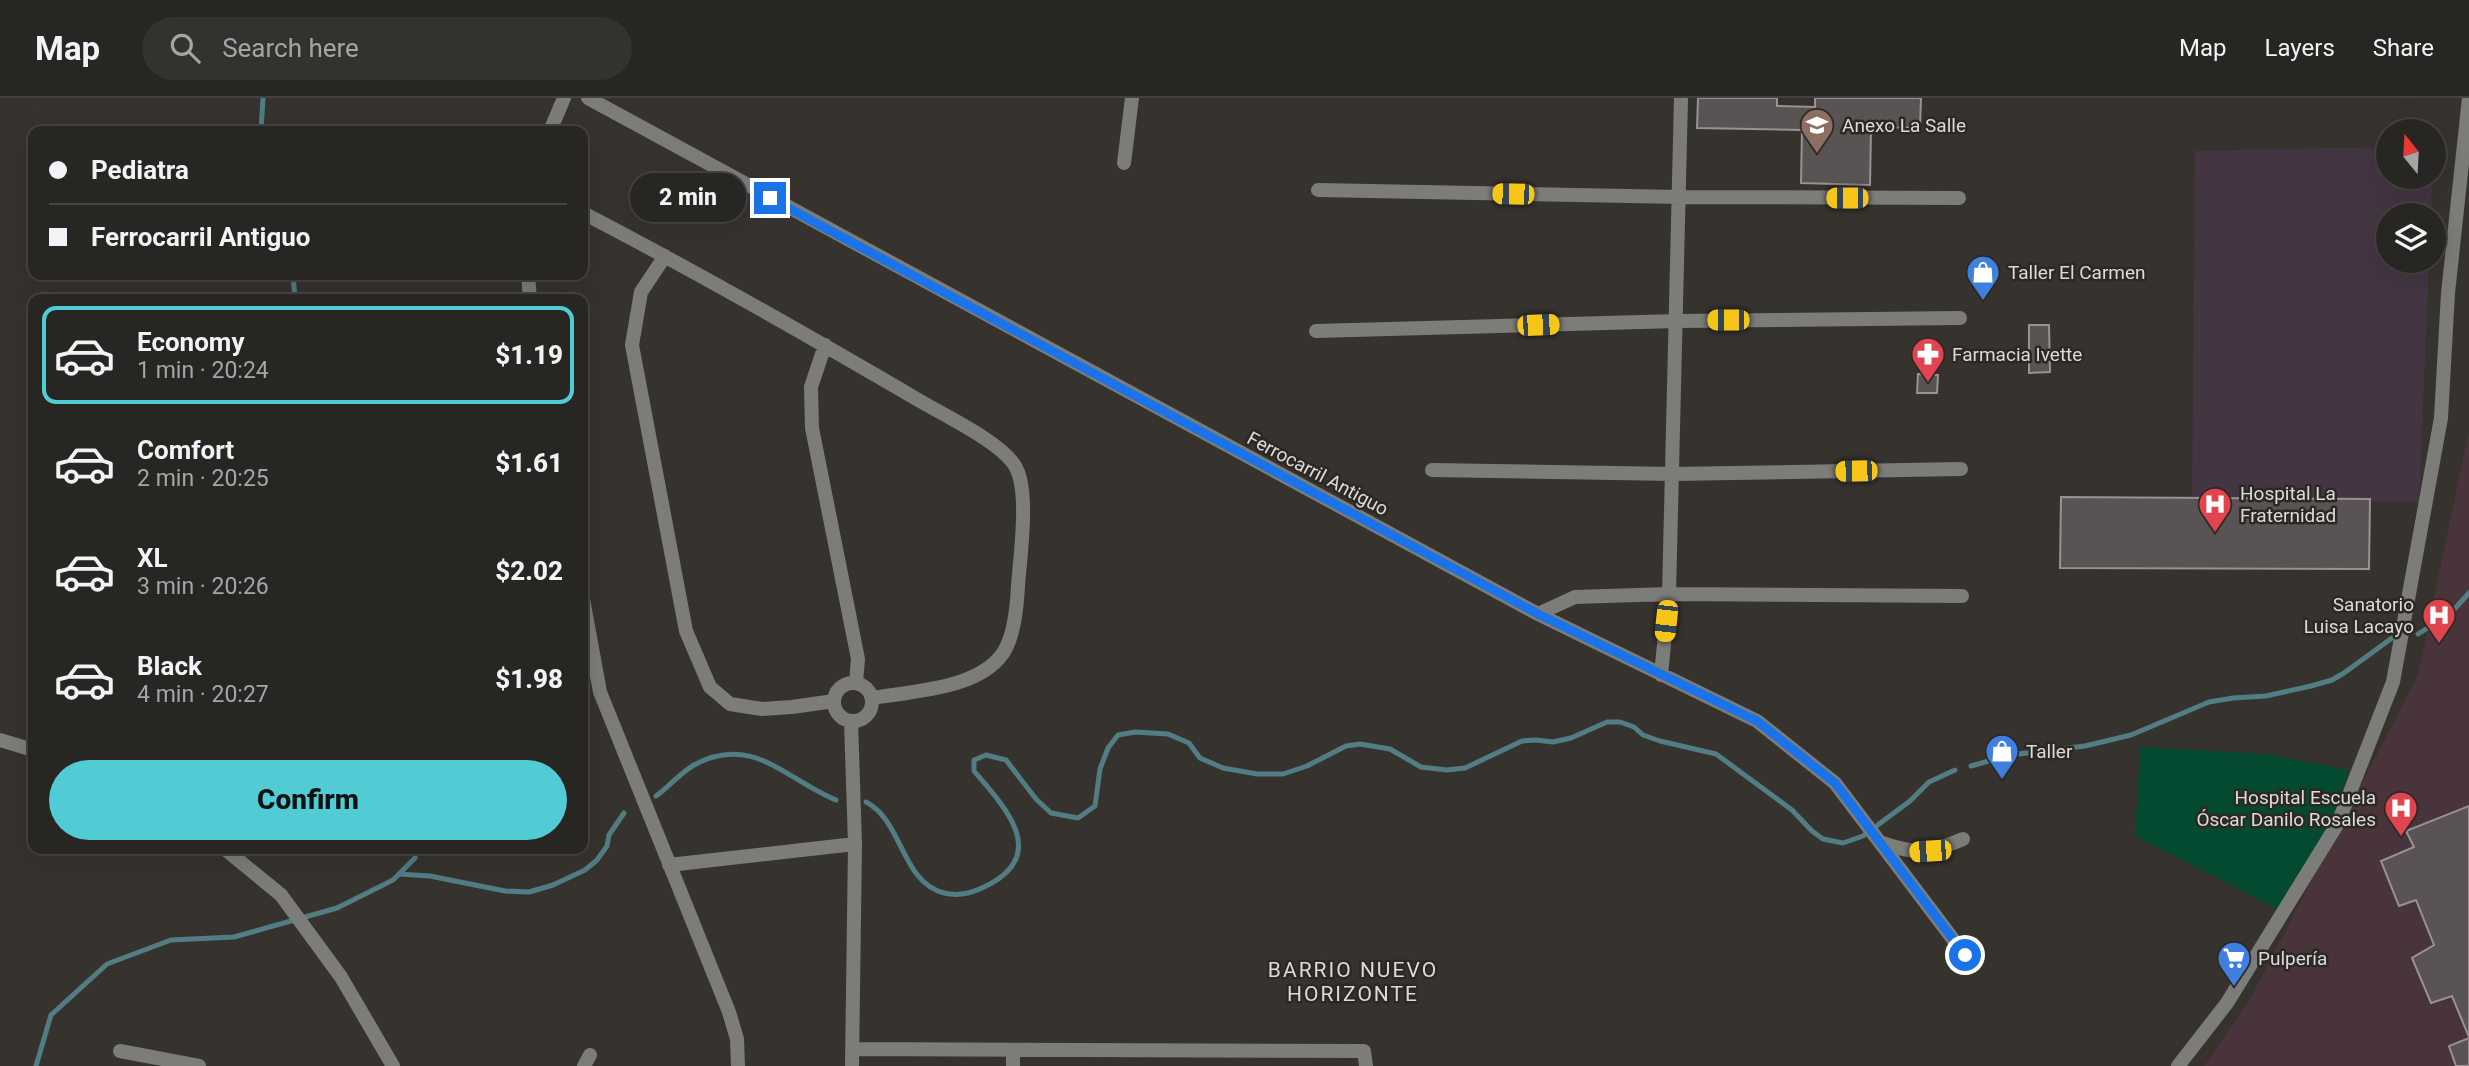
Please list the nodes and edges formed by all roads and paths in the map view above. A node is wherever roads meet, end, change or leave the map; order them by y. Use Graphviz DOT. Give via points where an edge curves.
graph roads {
  1 [pos="564,98"];
  2 [pos="588,98"];
  3 [pos="1132,98"];
  4 [pos="1681,98"];
  5 [pos="2469,98"];
  6 [pos="552,126"];
  7 [pos="1124,163"];
  8 [pos="1318,190"];
  9 [pos="1680,197"];
  10 [pos="1959,198"];
  11 [pos="588,216"];
  12 [pos="665,256"];
  13 [pos="1960,318"];
  14 [pos="1677,321"];
  15 [pos="1316,331"];
  16 [pos="825,345"];
  17 [pos="1961,469"];
  18 [pos="1432,470"];
  19 [pos="1672,474"];
  20 [pos="1669,594"];
  21 [pos="1962,596"];
  22 [pos="1538,614"];
  23 [pos="588,626"];
  24 [pos="1661,675"];
  25 [pos="856,683"];
  26 [pos="872,698"];
  27 [pos="834,701"];
  28 [pos="851,721"];
  29 [pos="0,740"];
  30 [pos="28,748"];
  31 [pos="1963,839"];
  32 [pos="1882,843"];
  33 [pos="855,844"];
  34 [pos="231,854"];
  35 [pos="669,865"];
  36 [pos="1965,955"];
  37 [pos="852,1049"];
  38 [pos="1013,1050"];
  39 [pos="120,1051"];
  40 [pos="199,1066"];
  41 [pos="393,1066"];
  42 [pos="738,1066"];
  43 [pos="852,1066"];
  44 [pos="1013,1066"];
  45 [pos="1366,1066"];
  46 [pos="2178,1066"];
  1 -- 6 [label="street"];
  2 -- 22 [label="street, Ferrocarril Antiguo"];
  3 -- 7 [label="street"];
  4 -- 9 [label="street"];
  5 -- 46 [label="street" via="2448,293 2441,418 2393,682 2337,823 2227,1003"];
  8 -- 9 [label="street"];
  9 -- 10 [label="street"];
  9 -- 14 [label="street"];
  11 -- 12 [label="street"];
  12 -- 16 [label="street"];
  12 -- 27 [label="street" via="641,292 632,345 686,631 710,687 730,704 762,709"];
  13 -- 14 [label="street"];
  14 -- 15 [label="street"];
  14 -- 19 [label="street"];
  16 -- 25 [label="street" via="811,387 812,428 858,659"];
  16 -- 26 [label="street" via="1006,454 1017,468 1023,494 1017,610 1007,647 995,663 963,682"];
  17 -- 19 [label="street"];
  18 -- 19 [label="street"];
  19 -- 20 [label="street"];
  20 -- 21 [label="street"];
  20 -- 22 [label="street" via="1575,597"];
  20 -- 24 [label="street"];
  22 -- 24 [label="street, Ferrocarril Antiguo"];
  23 -- 35 [label="street" via="600,692"];
  24 -- 32 [label="street, Ferrocarril Antiguo" via="1757,721 1835,783"];
  25 -- 26 [label="street" via="867,688"];
  25 -- 27 [label="street" via="845,685"];
  26 -- 28 [label="street" via="871,710 863,719"];
  27 -- 28 [label="street" via="836,711"];
  28 -- 33 [label="street"];
  29 -- 30 [label="street"];
  31 -- 32 [label="street" via="1911,853"];
  32 -- 36 [label="street, Ferrocarril Antiguo"];
  33 -- 35 [label="street"];
  33 -- 37 [label="street"];
  34 -- 41 [label="street" via="281,895 341,977"];
  35 -- 42 [label="street" via="729,1012"];
  37 -- 38 [label="street"];
  37 -- 43 [label="street"];
  38 -- 44 [label="street"];
  38 -- 45 [label="street" via="1364,1051"];
  39 -- 40 [label="street"];
}
